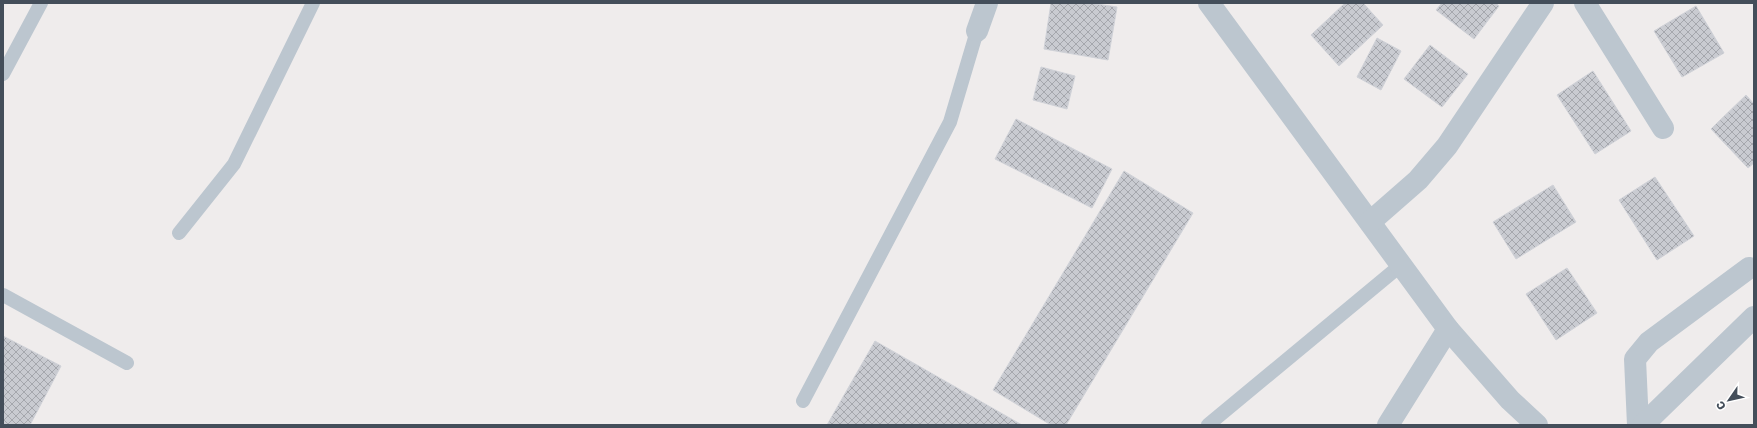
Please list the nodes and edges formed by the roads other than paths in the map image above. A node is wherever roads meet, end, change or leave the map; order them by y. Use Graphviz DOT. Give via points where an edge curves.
graph roads {
  1 [pos="41,3"];
  2 [pos="313,3"];
  3 [pos="987,3"];
  4 [pos="1209,3"];
  5 [pos="1543,3"];
  6 [pos="1585,3"];
  7 [pos="977,31"];
  8 [pos="3,74"];
  9 [pos="1663,128"];
  10 [pos="1370,222"];
  11 [pos="179,233"];
  12 [pos="1401,265"];
  13 [pos="1750,268"];
  14 [pos="3,295"];
  15 [pos="1754,317"];
  16 [pos="1448,329"];
  17 [pos="127,363"];
  18 [pos="803,401"];
  19 [pos="1208,425"];
  20 [pos="1388,425"];
  21 [pos="1537,425"];
  22 [pos="1638,425"];
  23 [pos="1643,425"];
  1 -- 8 [label="lane"];
  2 -- 11 [label="lane" via="234,164"];
  3 -- 7 [label="street"];
  4 -- 10 [label="street"];
  5 -- 10 [label="street" via="1446,146 1418,180"];
  6 -- 9 [label="street"];
  7 -- 18 [label="lane" via="950,122"];
  10 -- 12 [label="street"];
  12 -- 16 [label="street"];
  12 -- 19 [label="lane"];
  13 -- 22 [label="street" via="1649,342 1636,359"];
  14 -- 17 [label="lane"];
  15 -- 23 [label="street"];
  16 -- 20 [label="street"];
  16 -- 21 [label="street" via="1510,400"];
}
